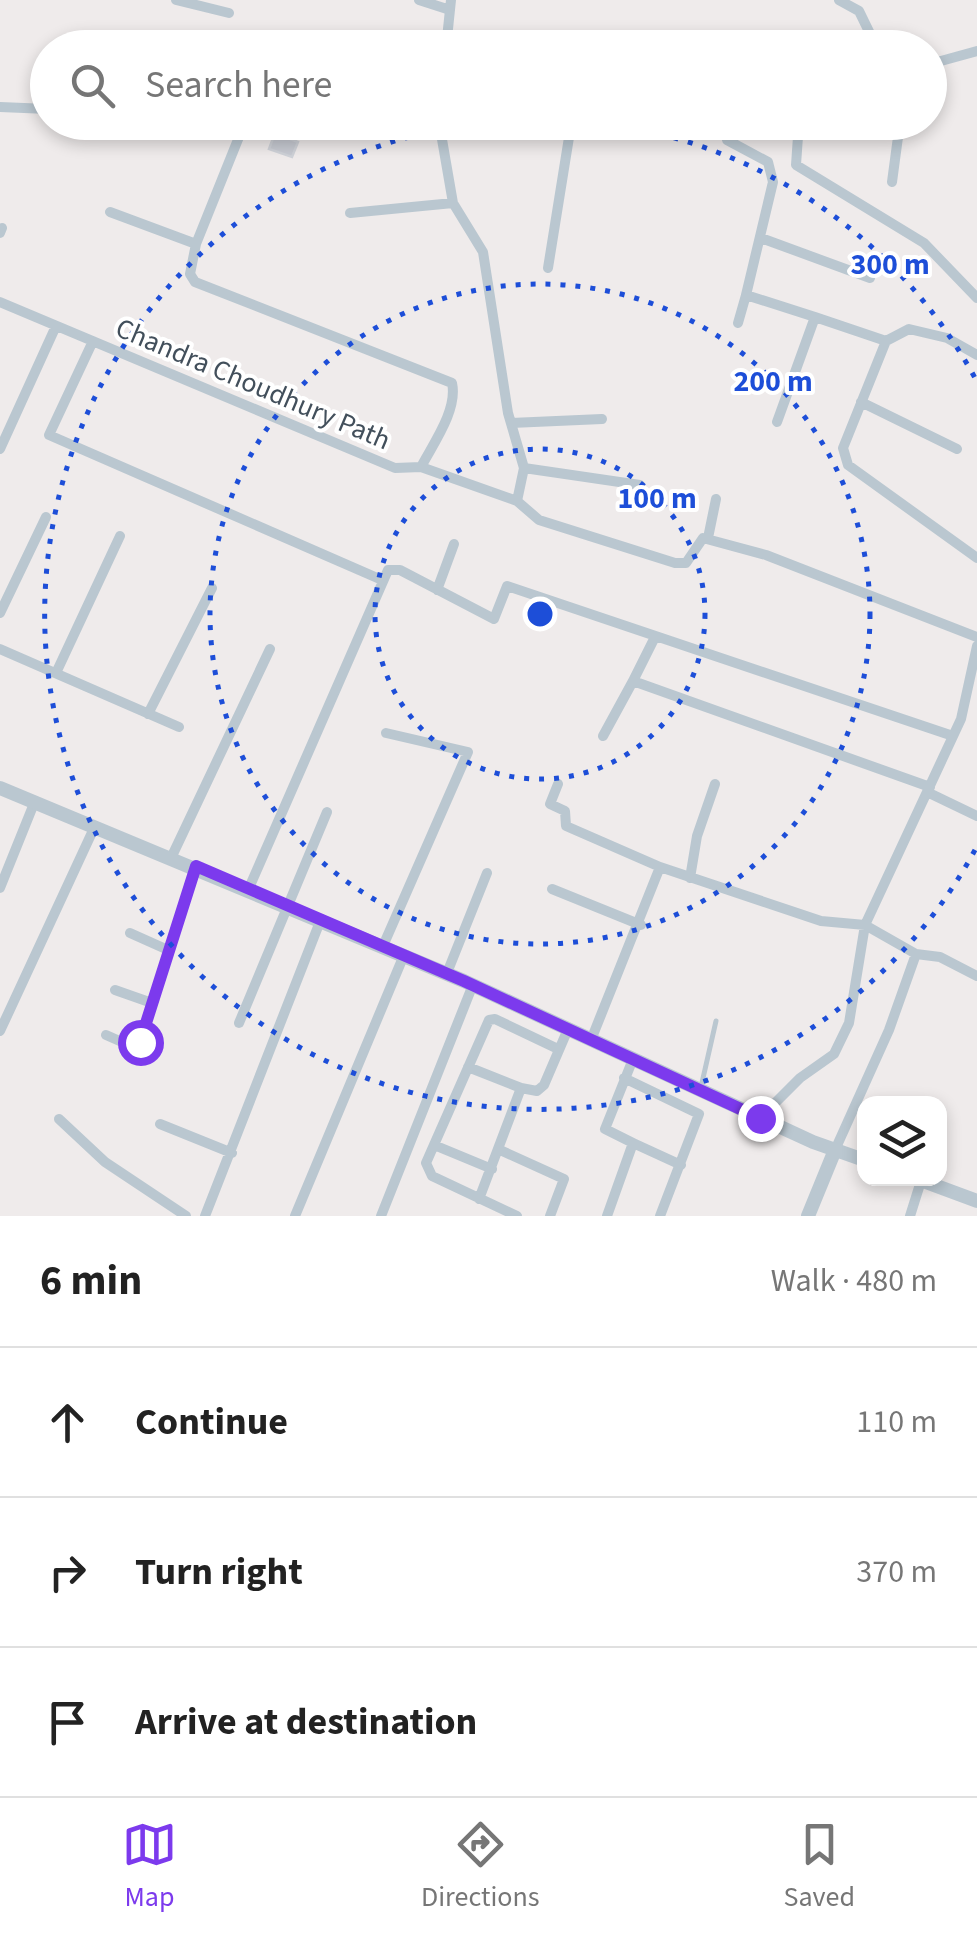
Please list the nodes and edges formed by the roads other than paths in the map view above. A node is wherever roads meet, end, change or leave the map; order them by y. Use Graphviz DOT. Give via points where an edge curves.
graph roads {
  1 [pos="176,0"];
  2 [pos="420,0"];
  3 [pos="839,0"];
  4 [pos="450,5"];
  5 [pos="229,13"];
  6 [pos="448,30"];
  7 [pos="868,30"];
  8 [pos="977,51"];
  9 [pos="947,59"];
  10 [pos="0,107"];
  11 [pos="30,108"];
  12 [pos="238,140"];
  13 [pos="442,140"];
  14 [pos="569,140"];
  15 [pos="728,140"];
  16 [pos="798,140"];
  17 [pos="898,140"];
  18 [pos="892,182"];
  19 [pos="453,203"];
  20 [pos="110,212"];
  21 [pos="350,213"];
  22 [pos="760,238"];
  23 [pos="196,244"];
  24 [pos="548,268"];
  25 [pos="870,278"];
  26 [pos="746,295"];
  27 [pos="977,298"];
  28 [pos="0,302"];
  29 [pos="816,317"];
  30 [pos="738,323"];
  31 [pos="56,326"];
  32 [pos="93,341"];
  33 [pos="886,341"];
  34 [pos="977,355"];
  35 [pos="860,402"];
  36 [pos="602,419"];
  37 [pos="777,422"];
  38 [pos="511,423"];
  39 [pos="0,449"];
  40 [pos="957,449"];
  41 [pos="421,467"];
  42 [pos="524,468"];
  43 [pos="640,485"];
  44 [pos="716,499"];
  45 [pos="517,501"];
  46 [pos="46,517"];
  47 [pos="120,536"];
  48 [pos="708,538"];
  49 [pos="454,544"];
  50 [pos="977,558"];
  51 [pos="382,580"];
  52 [pos="212,588"];
  53 [pos="437,590"];
  54 [pos="0,612"];
  55 [pos="655,636"];
  56 [pos="977,637"];
  57 [pos="977,646"];
  58 [pos="0,649"];
  59 [pos="270,649"];
  60 [pos="56,673"];
  61 [pos="633,682"];
  62 [pos="972,698"];
  63 [pos="148,714"];
  64 [pos="179,727"];
  65 [pos="386,733"];
  66 [pos="604,736"];
  67 [pos="953,736"];
  68 [pos="558,784"];
  69 [pos="715,784"];
  70 [pos="0,788"];
  71 [pos="928,790"];
  72 [pos="35,802"];
  73 [pos="327,812"];
  74 [pos="977,816"];
  75 [pos="95,826"];
  76 [pos="172,856"];
  77 [pos="196,866"];
  78 [pos="660,867"];
  79 [pos="487,873"];
  80 [pos="690,878"];
  81 [pos="0,888"];
  82 [pos="249,888"];
  83 [pos="552,889"];
  84 [pos="287,905"];
  85 [pos="321,919"];
  86 [pos="641,925"];
  87 [pos="865,925"];
  88 [pos="130,933"];
  89 [pos="383,946"];
  90 [pos="168,950"];
  91 [pos="916,954"];
  92 [pos="404,955"];
  93 [pos="447,974"];
  94 [pos="977,976"];
  95 [pos="472,987"];
  96 [pos="115,990"];
  97 [pos="152,1004"];
  98 [pos="716,1021"];
  99 [pos="239,1023"];
  100 [pos="568,1029"];
  101 [pos="0,1031"];
  102 [pos="106,1035"];
  103 [pos="591,1040"];
  104 [pos="558,1049"];
  105 [pos="633,1059"];
  106 [pos="468,1067"];
  107 [pos="624,1078"];
  108 [pos="521,1088"];
  109 [pos="700,1090"];
  110 [pos="760,1118"];
  111 [pos="58,1119"];
  112 [pos="160,1124"];
  113 [pos="632,1142"];
  114 [pos="434,1144"];
  115 [pos="500,1150"];
  116 [pos="835,1150"];
  117 [pos="232,1153"];
  118 [pos="857,1158"];
  119 [pos="681,1165"];
  120 [pos="492,1169"];
  121 [pos="917,1186"];
  122 [pos="935,1186"];
  123 [pos="479,1199"];
  124 [pos="977,1201"];
  125 [pos="186,1216"];
  126 [pos="204,1216"];
  127 [pos="295,1216"];
  128 [pos="381,1216"];
  129 [pos="517,1216"];
  130 [pos="550,1216"];
  131 [pos="607,1216"];
  132 [pos="660,1216"];
  133 [pos="808,1216"];
  134 [pos="910,1216"];
  1 -- 5 [label="street"];
  2 -- 4 [label="street"];
  3 -- 7 [label="street" via="859,11"];
  4 -- 6 [label="street"];
  8 -- 9 [label="street"];
  10 -- 11 [label="street"];
  12 -- 23 [label="street"];
  13 -- 19 [label="street"];
  14 -- 24 [label="street"];
  15 -- 22 [label="street" via="768,162 773,182"];
  16 -- 27 [label="street" via="796,165 924,243"];
  17 -- 18 [label="street"];
  19 -- 21 [label="street"];
  19 -- 38 [label="street" via="484,252"];
  20 -- 23 [label="street"];
  22 -- 25 [label="street"];
  22 -- 26 [label="street"];
  23 -- 41 [label="street" via="190,274 195,282 452,384 453,397"];
  26 -- 29 [label="street"];
  26 -- 30 [label="street"];
  28 -- 31 [label="street, Chandra Choudhury Path"];
  29 -- 33 [label="street"];
  29 -- 37 [label="street"];
  31 -- 32 [label="street, Chandra Choudhury Path"];
  31 -- 39 [label="street"];
  32 -- 41 [label="street, Chandra Choudhury Path" via="395,468"];
  32 -- 51 [label="street" via="49,435"];
  33 -- 34 [label="street" via="909,329 948,338"];
  33 -- 35 [label="street"];
  35 -- 40 [label="street"];
  35 -- 50 [label="street" via="843,448 848,465"];
  36 -- 38 [label="street"];
  38 -- 42 [label="street"];
  41 -- 45 [label="street, Chandra Choudhury Path"];
  42 -- 43 [label="street"];
  42 -- 45 [label="street"];
  44 -- 48 [label="street"];
  45 -- 48 [label="street, Chandra Choudhury Path" via="539,520 675,563 686,564"];
  46 -- 54 [label="street"];
  47 -- 60 [label="street"];
  48 -- 56 [label="street"];
  49 -- 53 [label="street"];
  51 -- 53 [label="street" via="388,570 400,570"];
  51 -- 82 [label="street"];
  52 -- 63 [label="street"];
  53 -- 55 [label="street" via="494,618 506,586"];
  55 -- 61 [label="street"];
  55 -- 67 [label="street"];
  57 -- 62 [label="street"];
  58 -- 60 [label="street"];
  59 -- 76 [label="street"];
  60 -- 63 [label="street"];
  61 -- 66 [label="street"];
  61 -- 71 [label="street"];
  62 -- 67 [label="street"];
  63 -- 64 [label="street"];
  65 -- 89 [label="street" via="468,752"];
  67 -- 71 [label="street"];
  68 -- 78 [label="street" via="550,804 566,811 566,826"];
  69 -- 80 [label="street"];
  70 -- 72 [label="street"];
  71 -- 74 [label="street"];
  71 -- 87 [label="street"];
  72 -- 75 [label="street"];
  72 -- 81 [label="street"];
  73 -- 84 [label="street"];
  75 -- 76 [label="street"];
  75 -- 101 [label="street"];
  76 -- 77 [label="street"];
  77 -- 82 [label="street"];
  77 -- 90 [label="street"];
  78 -- 80 [label="street"];
  78 -- 86 [label="street"];
  79 -- 93 [label="street"];
  80 -- 87 [label="street" via="821,922"];
  82 -- 84 [label="street"];
  83 -- 86 [label="street"];
  84 -- 85 [label="street"];
  84 -- 99 [label="street"];
  85 -- 89 [label="street"];
  85 -- 117 [label="street"];
  86 -- 103 [label="street"];
  87 -- 91 [label="street"];
  87 -- 110 [label="street" via="849,1023 834,1054"];
  88 -- 90 [label="street"];
  89 -- 92 [label="street"];
  90 -- 97 [label="street"];
  91 -- 94 [label="street" via="940,957"];
  91 -- 116 [label="street"];
  92 -- 93 [label="street"];
  92 -- 127 [label="street"];
  93 -- 95 [label="street"];
  95 -- 100 [label="street"];
  95 -- 128 [label="street"];
  96 -- 97 [label="street"];
  97 -- 102 [label="street" via="136,1046"];
  98 -- 109 [label="lane"];
  100 -- 103 [label="street"];
  100 -- 104 [label="street"];
  103 -- 105 [label="street"];
  104 -- 106 [label="street" via="488,1020"];
  104 -- 108 [label="street" via="544,1085 537,1091"];
  105 -- 107 [label="street"];
  105 -- 109 [label="street"];
  106 -- 108 [label="street"];
  106 -- 114 [label="street"];
  107 -- 113 [label="street" via="604,1129"];
  107 -- 119 [label="street" via="698,1114"];
  108 -- 115 [label="street"];
  109 -- 110 [label="street"];
  110 -- 116 [label="street"];
  111 -- 125 [label="street" via="105,1162"];
  112 -- 117 [label="street"];
  113 -- 119 [label="street"];
  113 -- 131 [label="street"];
  114 -- 120 [label="street"];
  114 -- 123 [label="street" via="427,1171"];
  115 -- 120 [label="street"];
  115 -- 130 [label="street" via="564,1179"];
  116 -- 118 [label="street"];
  116 -- 133 [label="street"];
  117 -- 126 [label="street"];
  119 -- 132 [label="street"];
  120 -- 123 [label="street"];
  121 -- 134 [label="street"];
  122 -- 124 [label="street"];
  123 -- 129 [label="street"];
}
